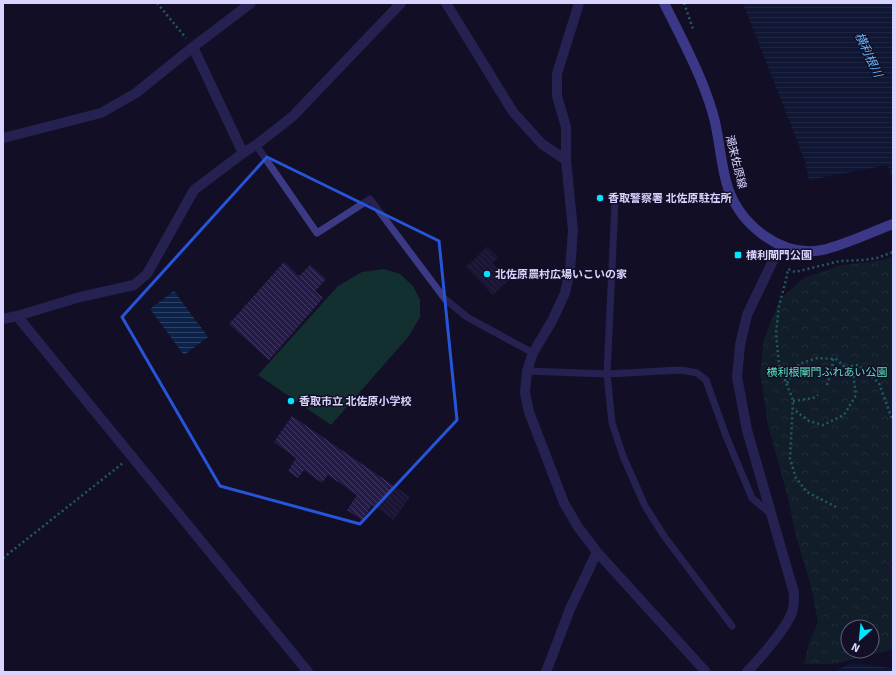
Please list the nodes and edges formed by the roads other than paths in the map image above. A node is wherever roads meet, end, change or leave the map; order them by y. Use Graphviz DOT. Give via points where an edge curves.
graph roads {
  1 [pos="251,3"];
  2 [pos="401,3"];
  3 [pos="446,3"];
  4 [pos="664,3"];
  5 [pos="576,5"];
  6 [pos="193,47"];
  7 [pos="3,138"];
  8 [pos="256,145"];
  9 [pos="244,153"];
  10 [pos="566,160"];
  11 [pos="615,203"];
  12 [pos="893,224"];
  13 [pos="780,246"];
  14 [pos="17,316"];
  15 [pos="3,319"];
  16 [pos="533,353"];
  17 [pos="527,371"];
  18 [pos="607,374"];
  19 [pos="772,514"];
  20 [pos="598,552"];
  21 [pos="732,626"];
  22 [pos="308,672"];
  23 [pos="546,672"];
  24 [pos="706,672"];
  25 [pos="747,672"];
  1 -- 6 [label="street"];
  2 -- 8 [label="street" via="292,117"];
  3 -- 10 [label="street" via="513,112 542,144"];
  4 -- 13 [label="main road, 潮来佐原線" via="713,114 728,188 746,219"];
  5 -- 10 [label="street" via="557,74 557,96 566,127"];
  6 -- 7 [label="street" via="136,93 101,113"];
  6 -- 9 [label="street"];
  8 -- 9 [label="street"];
  8 -- 16 [label="lane" via="317,233 370,199 445,299 468,318"];
  9 -- 14 [label="street" via="194,190 147,274 134,285 80,297"];
  10 -- 16 [label="street" via="573,230 570,270 565,293"];
  11 -- 18 [label="lane"];
  12 -- 13 [label="main road, 潮来佐原線" via="821,250 795,250"];
  13 -- 19 [label="street" via="747,315 740,344 737,377 747,430"];
  14 -- 15 [label="street"];
  14 -- 22 [label="street"];
  16 -- 17 [label="street"];
  17 -- 18 [label="lane"];
  17 -- 20 [label="street" via="525,393 529,412 553,475 564,503 578,527"];
  18 -- 19 [label="lane" via="681,370 697,373 706,380 752,498"];
  18 -- 21 [label="lane" via="612,423 645,506 664,536"];
  19 -- 25 [label="street" via="794,593 792,610 786,623"];
  20 -- 23 [label="street" via="570,609"];
  20 -- 24 [label="street"];
}
